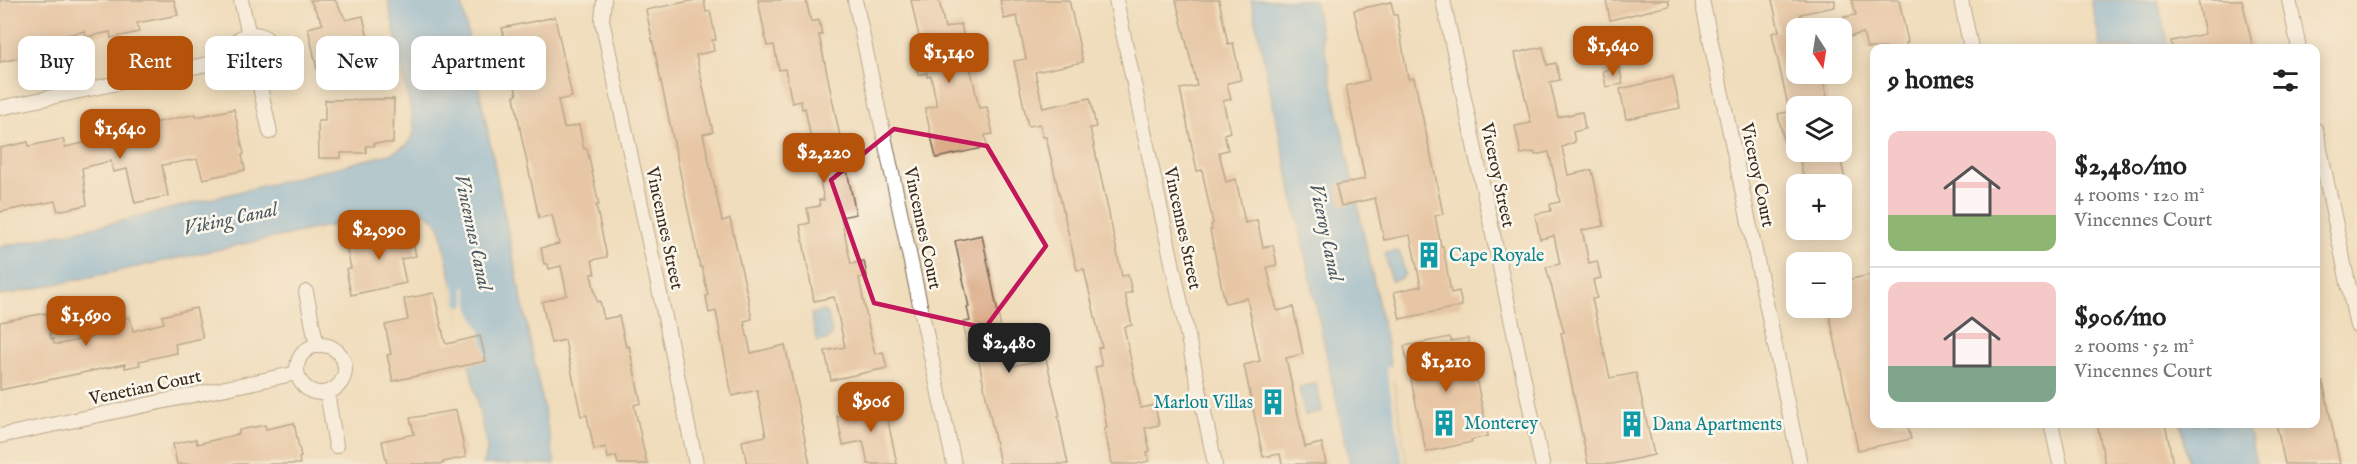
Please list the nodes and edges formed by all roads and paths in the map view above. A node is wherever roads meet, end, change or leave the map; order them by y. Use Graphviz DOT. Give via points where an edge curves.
graph roads {
  1 [pos="241,0"];
  2 [pos="604,0"];
  3 [pos="855,0"];
  4 [pos="1116,0"];
  5 [pos="1443,0"];
  6 [pos="1702,0"];
  7 [pos="1961,0"];
  8 [pos="2289,0"];
  9 [pos="249,35"];
  10 [pos="262,36"];
  11 [pos="1970,44"];
  12 [pos="2298,44"];
  13 [pos="205,65"];
  14 [pos="261,90"];
  15 [pos="0,108"];
  16 [pos="270,132"];
  17 [pos="2320,149"];
  18 [pos="306,292"];
  19 [pos="2357,326"];
  20 [pos="317,346"];
  21 [pos="297,373"];
  22 [pos="327,392"];
  23 [pos="2052,428"];
  24 [pos="0,436"];
  25 [pos="336,446"];
  26 [pos="696,464"];
  27 [pos="954,464"];
  28 [pos="1215,464"];
  29 [pos="1542,464"];
  30 [pos="1800,464"];
  31 [pos="2060,464"];
  1 -- 9 [label="street"];
  2 -- 26 [label="street, Vincennes Street" via="602,20"];
  3 -- 27 [label="street, Vincennes Court"];
  4 -- 28 [label="street, Vincennes Street"];
  5 -- 29 [label="street, Viceroy Street"];
  6 -- 30 [label="street, Viceroy Court"];
  7 -- 11 [label="street"];
  8 -- 12 [label="street"];
  9 -- 10 [label="street"];
  13 -- 15 [label="street"];
  14 -- 16 [label="street"];
  17 -- 19 [label="street"];
  18 -- 20 [label="street"];
  20 -- 21 [label="street" via="301,355"];
  20 -- 22 [label="street" via="338,352 344,367 340,383"];
  21 -- 22 [label="street" via="310,391"];
  21 -- 24 [label="street, Venetian Court"];
  22 -- 25 [label="street"];
  23 -- 31 [label="street"];
}
